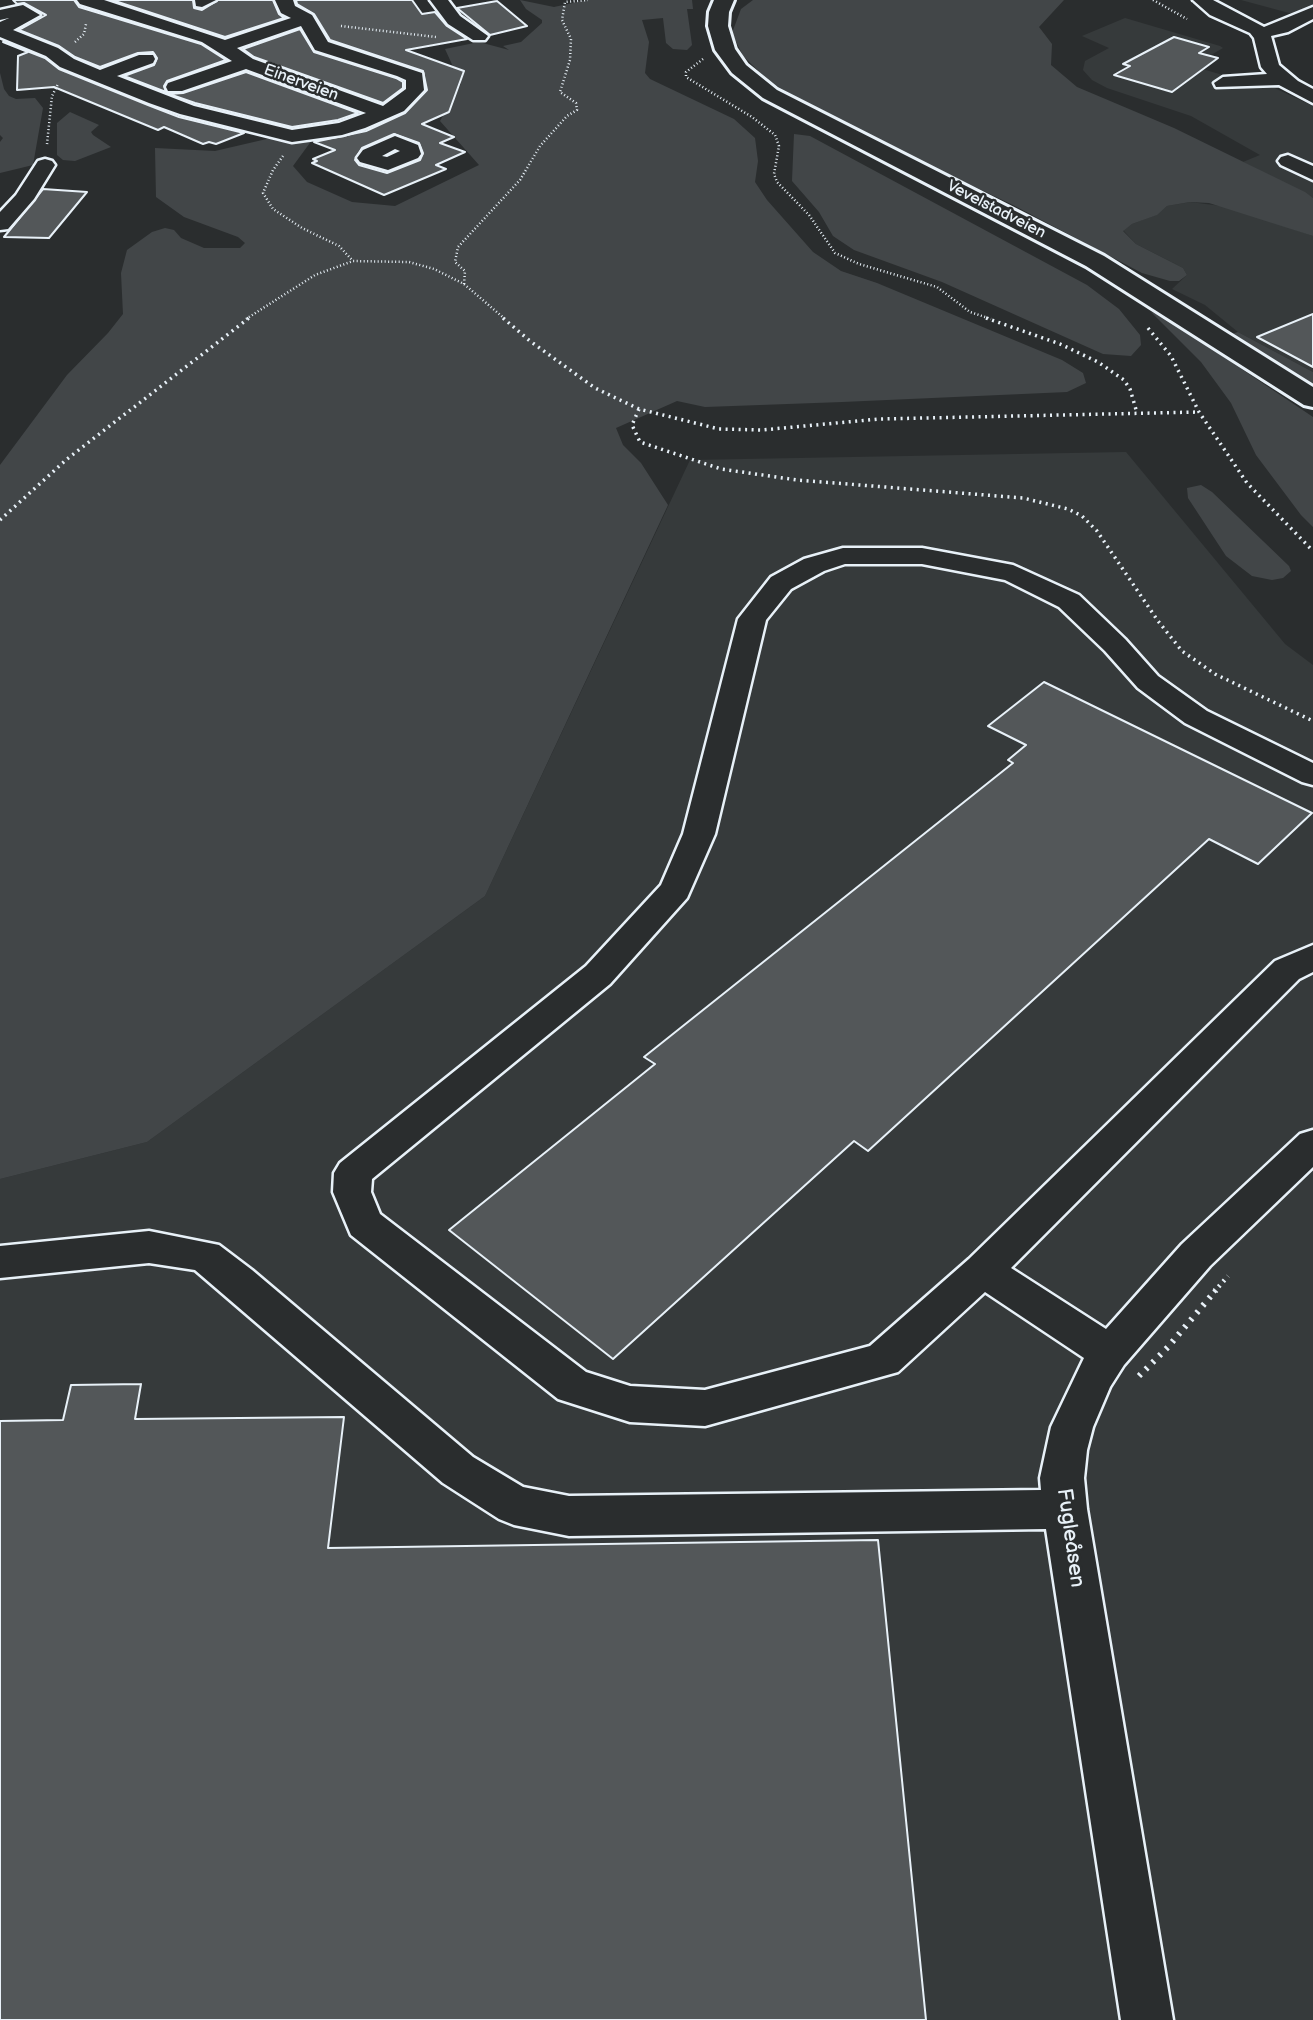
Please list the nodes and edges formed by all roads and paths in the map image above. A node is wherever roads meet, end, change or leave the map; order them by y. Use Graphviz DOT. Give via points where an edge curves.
graph roads {
  1 [pos="284,0"];
  2 [pos="439,0"];
  3 [pos="588,0"];
  4 [pos="724,0"];
  5 [pos="1202,0"];
  6 [pos="1307,0"];
  7 [pos="145,1"];
  8 [pos="1313,3"];
  9 [pos="86,9"];
  10 [pos="1313,12"];
  11 [pos="124,13"];
  12 [pos="0,15"];
  13 [pos="307,20"];
  14 [pos="230,27"];
  15 [pos="0,30"];
  16 [pos="1261,33"];
  17 [pos="253,35"];
  18 [pos="478,36"];
  19 [pos="438,37"];
  20 [pos="223,46"];
  21 [pos="705,57"];
  22 [pos="59,58"];
  23 [pos="146,59"];
  24 [pos="246,63"];
  25 [pos="327,72"];
  26 [pos="101,76"];
  27 [pos="1282,79"];
  28 [pos="1223,83"];
  29 [pos="304,84"];
  30 [pos="175,88"];
  31 [pos="1313,97"];
  32 [pos="383,113"];
  33 [pos="270,114"];
  34 [pos="245,124"];
  35 [pos="358,124"];
  36 [pos="292,136"];
  37 [pos="395,142"];
  38 [pos="1288,161"];
  39 [pos="45,165"];
  40 [pos="1313,174"];
  41 [pos="0,224"];
  42 [pos="353,261"];
  43 [pos="464,284"];
  44 [pos="1146,326"];
  45 [pos="1313,400"];
  46 [pos="1199,412"];
  47 [pos="1137,413"];
  48 [pos="0,520"];
  49 [pos="1313,551"];
  50 [pos="1313,775"];
  51 [pos="1313,957"];
  52 [pos="1313,1144"];
  53 [pos="0,1262"];
  54 [pos="983,1269"];
  55 [pos="1110,1353"];
  56 [pos="1065,1509"];
  57 [pos="1147,2020"];
  1 -- 13 [label="street, Einerveien" via="287,9"];
  2 -- 18 [label="street" via="454,19"];
  3 -- 43 [label="path" via="565,2 562,20 571,39 560,92 576,103 577,110 540,146 520,180 458,247 455,262 465,271"];
  4 -- 45 [label="main road, Vevelstadveien" via="718,26 725,50 739,69 770,94 1107,268"];
  5 -- 16 [label="street"];
  6 -- 8 [label="street"];
  7 -- 11 [label="street"];
  9 -- 11 [label="street, Einerveien"];
  9 -- 22 [label="path" via="86,29"];
  10 -- 16 [label="street"];
  11 -- 20 [label="street, Einerveien" via="178,27"];
  12 -- 15 [label="street" via="23,10 31,15"];
  13 -- 17 [label="street"];
  13 -- 19 [label="path"];
  13 -- 32 [label="street, Einerveien" via="321,46 415,77 415,90 408,99"];
  14 -- 17 [label="street"];
  15 -- 22 [label="street, Einerveien"];
  16 -- 27 [label="street" via="1270,67"];
  17 -- 20 [label="street"];
  20 -- 24 [label="street, Einerveien"];
  21 -- 47 [label="path" via="686,77 775,135 779,146 777,182 809,215 835,253 937,287 970,312 1098,362 1124,380"];
  22 -- 26 [label="street, Einerveien"];
  22 -- 39 [label="path"];
  23 -- 26 [label="street"];
  24 -- 29 [label="street, Einerveien"];
  24 -- 30 [label="street"];
  25 -- 29 [label="street"];
  26 -- 34 [label="street, Einerveien" via="187,110"];
  27 -- 28 [label="street"];
  27 -- 31 [label="street"];
  29 -- 32 [label="street, Einerveien"];
  32 -- 35 [label="street, Einerveien"];
  33 -- 34 [label="street"];
  34 -- 36 [label="street, Einerveien"];
  35 -- 36 [label="street, Einerveien"];
  35 -- 37 [label="street"];
  36 -- 42 [label="path" via="263,193 273,209 339,246"];
  38 -- 40 [label="street"];
  39 -- 41 [label="street" via="24,199"];
  42 -- 43 [label="path" via="409,262"];
  42 -- 48 [label="path" via="315,275 252,315 67,459"];
  43 -- 47 [label="path" via="530,341 595,388 639,409 719,429 762,430 879,419"];
  44 -- 46 [label="path" via="1171,356"];
  46 -- 47 [label="path"];
  46 -- 49 [label="path" via="1247,483"];
  50 -- 54 [label="street" via="1196,717 1148,682 1069,601 1013,573 922,556 843,556 814,565 781,583 751,619 699,834 675,890 598,975 353,1172 352,1192 365,1224 573,1386 630,1404 705,1408 883,1360"];
  51 -- 54 [label="street" via="1287,970"];
  52 -- 55 [label="street, Fugleåsen" via="1196,1255"];
  53 -- 56 [label="street" via="149,1247 205,1256 458,1470 514,1505 569,1516"];
  54 -- 55 [label="street"];
  55 -- 56 [label="street, Fugleåsen" via="1093,1378 1072,1427 1062,1478"];
  56 -- 57 [label="street, Fugleåsen"];
}
